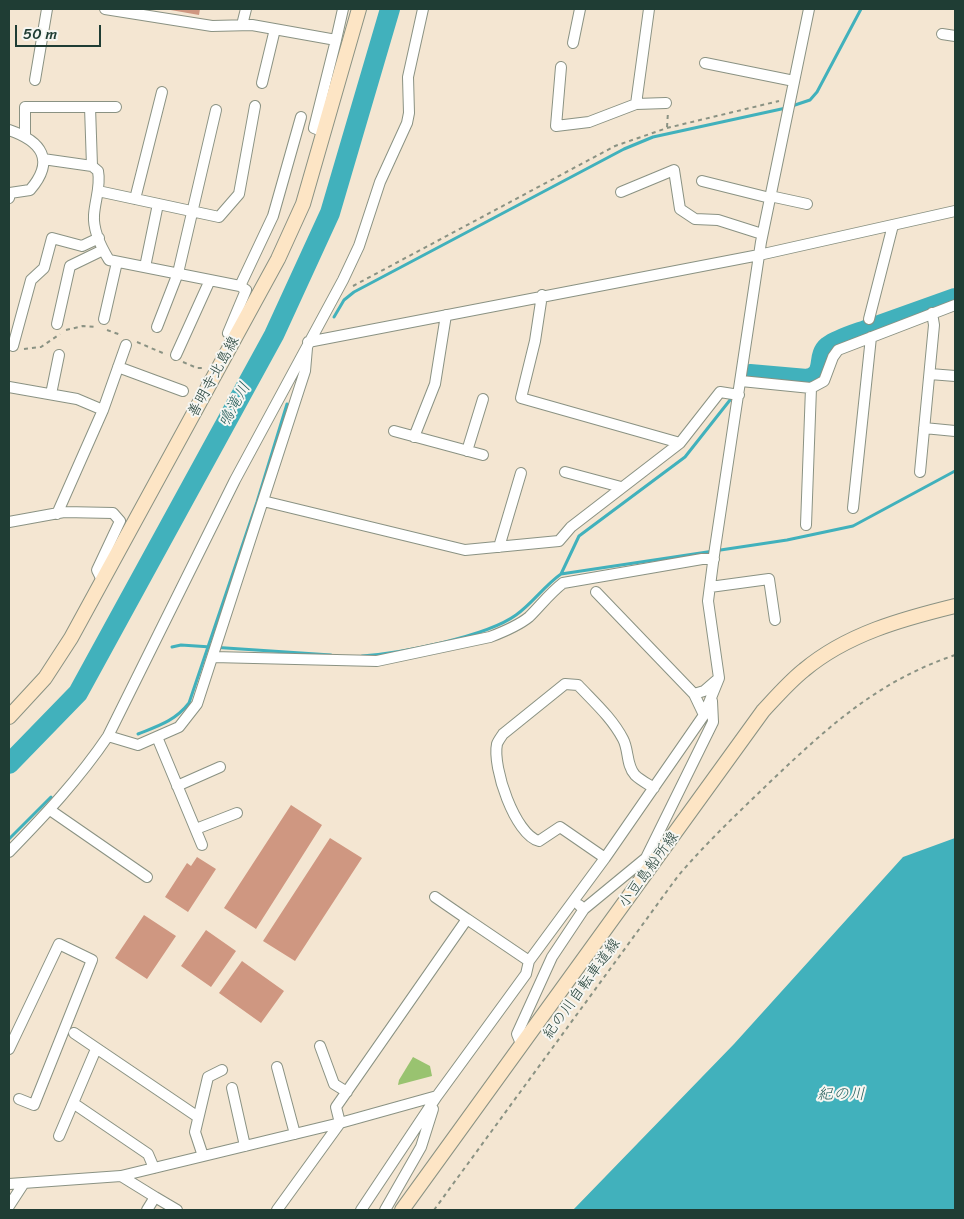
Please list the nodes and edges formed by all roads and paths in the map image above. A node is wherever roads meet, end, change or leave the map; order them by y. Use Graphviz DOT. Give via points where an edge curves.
graph roads {
  1 [pos="47,9"];
  2 [pos="105,9"];
  3 [pos="246,9"];
  4 [pos="343,9"];
  5 [pos="359,9"];
  6 [pos="423,9"];
  7 [pos="580,9"];
  8 [pos="649,9"];
  9 [pos="809,9"];
  10 [pos="242,25"];
  11 [pos="275,29"];
  12 [pos="942,34"];
  13 [pos="955,36"];
  14 [pos="336,40"];
  15 [pos="572,43"];
  16 [pos="705,63"];
  17 [pos="561,67"];
  18 [pos="35,80"];
  19 [pos="794,81"];
  20 [pos="262,83"];
  21 [pos="162,92"];
  22 [pos="666,103"];
  23 [pos="791,103"];
  24 [pos="636,104"];
  25 [pos="255,106"];
  26 [pos="90,107"];
  27 [pos="116,107"];
  28 [pos="216,110"];
  29 [pos="301,117"];
  30 [pos="666,128"];
  31 [pos="9,130"];
  32 [pos="324,132"];
  33 [pos="25,136"];
  34 [pos="43,159"];
  35 [pos="92,166"];
  36 [pos="702,181"];
  37 [pos="98,191"];
  38 [pos="621,192"];
  39 [pos="770,197"];
  40 [pos="9,198"];
  41 [pos="135,199"];
  42 [pos="158,204"];
  43 [pos="807,204"];
  44 [pos="955,211"];
  45 [pos="192,212"];
  46 [pos="893,225"];
  47 [pos="762,234"];
  48 [pos="99,238"];
  49 [pos="103,250"];
  50 [pos="758,254"];
  51 [pos="116,262"];
  52 [pos="145,267"];
  53 [pos="178,273"];
  54 [pos="210,280"];
  55 [pos="240,286"];
  56 [pos="337,292"];
  57 [pos="542,295"];
  58 [pos="955,306"];
  59 [pos="932,313"];
  60 [pos="446,314"];
  61 [pos="104,319"];
  62 [pos="869,319"];
  63 [pos="58,324"];
  64 [pos="157,327"];
  65 [pos="871,337"];
  66 [pos="236,338"];
  67 [pos="308,342"];
  68 [pos="126,344"];
  69 [pos="13,346"];
  70 [pos="59,355"];
  71 [pos="176,355"];
  72 [pos="118,368"];
  73 [pos="930,374"];
  74 [pos="955,376"];
  75 [pos="741,381"];
  76 [pos="9,387"];
  77 [pos="811,388"];
  78 [pos="183,391"];
  79 [pos="51,394"];
  80 [pos="738,395"];
  81 [pos="483,399"];
  82 [pos="103,410"];
  83 [pos="924,428"];
  84 [pos="394,431"];
  85 [pos="955,431"];
  86 [pos="414,437"];
  87 [pos="680,443"];
  88 [pos="467,451"];
  89 [pos="483,456"];
  90 [pos="565,472"];
  91 [pos="920,472"];
  92 [pos="522,473"];
  93 [pos="621,487"];
  94 [pos="263,501"];
  95 [pos="853,508"];
  96 [pos="57,514"];
  97 [pos="9,522"];
  98 [pos="806,525"];
  99 [pos="499,547"];
  100 [pos="714,557"];
  101 [pos="103,582"];
  102 [pos="710,587"];
  103 [pos="596,592"];
  104 [pos="955,606"];
  105 [pos="775,620"];
  106 [pos="214,651"];
  107 [pos="955,655"];
  108 [pos="719,678"];
  109 [pos="694,694"];
  110 [pos="712,700"];
  111 [pos="704,715"];
  112 [pos="9,717"];
  113 [pos="108,736"];
  114 [pos="157,737"];
  115 [pos="220,767"];
  116 [pos="177,786"];
  117 [pos="654,788"];
  118 [pos="50,810"];
  119 [pos="236,813"];
  120 [pos="196,829"];
  121 [pos="202,845"];
  122 [pos="9,852"];
  123 [pos="606,858"];
  124 [pos="650,861"];
  125 [pos="147,877"];
  126 [pos="434,897"];
  127 [pos="574,901"];
  128 [pos="584,909"];
  129 [pos="467,919"];
  130 [pos="529,961"];
  131 [pos="74,1033"];
  132 [pos="320,1046"];
  133 [pos="522,1046"];
  134 [pos="96,1048"];
  135 [pos="9,1049"];
  136 [pos="277,1068"];
  137 [pos="222,1070"];
  138 [pos="232,1088"];
  139 [pos="347,1092"];
  140 [pos="437,1096"];
  141 [pos="19,1099"];
  142 [pos="73,1103"];
  143 [pos="198,1117"];
  144 [pos="340,1123"];
  145 [pos="295,1134"];
  146 [pos="59,1136"];
  147 [pos="245,1146"];
  148 [pos="203,1156"];
  149 [pos="154,1168"];
  150 [pos="121,1176"];
  151 [pos="24,1183"];
  152 [pos="9,1184"];
  153 [pos="155,1197"];
  154 [pos="9,1206"];
  155 [pos="147,1210"];
  156 [pos="177,1210"];
  157 [pos="277,1210"];
  158 [pos="361,1210"];
  159 [pos="386,1210"];
  160 [pos="402,1210"];
  161 [pos="434,1210"];
  1 -- 18 [label="street"];
  2 -- 10 [label="street" via="212,26"];
  3 -- 10 [label="street"];
  4 -- 14 [label="street"];
  5 -- 32 [label="main road, 善明寺北島線"];
  6 -- 56 [label="street" via="408,77 407,124 380,182 359,246"];
  7 -- 15 [label="street"];
  8 -- 24 [label="street"];
  9 -- 19 [label="street"];
  10 -- 11 [label="street"];
  11 -- 14 [label="street"];
  11 -- 20 [label="street"];
  12 -- 13 [label="street"];
  14 -- 32 [label="street" via="314,128"];
  16 -- 19 [label="street"];
  17 -- 24 [label="street" via="556,126 589,122"];
  19 -- 23 [label="street"];
  21 -- 41 [label="street"];
  22 -- 24 [label="street"];
  22 -- 30 [label="path"];
  23 -- 30 [label="path"];
  23 -- 39 [label="street"];
  25 -- 45 [label="street" via="239,194 219,217"];
  26 -- 27 [label="street"];
  26 -- 33 [label="street" via="25,107"];
  26 -- 35 [label="street"];
  28 -- 45 [label="street"];
  29 -- 55 [label="street" via="273,216"];
  30 -- 56 [label="path" via="593,156"];
  31 -- 33 [label="street"];
  32 -- 66 [label="main road, 善明寺北島線" via="303,204"];
  33 -- 34 [label="street" via="39,148"];
  34 -- 35 [label="street"];
  34 -- 40 [label="street" via="41,175 30,190 10,193"];
  35 -- 37 [label="street" via="98,171"];
  36 -- 39 [label="street"];
  37 -- 41 [label="street"];
  37 -- 48 [label="street" via="94,216"];
  38 -- 47 [label="street" via="674,170 680,209 694,219 718,220"];
  39 -- 43 [label="street"];
  39 -- 47 [label="street"];
  41 -- 42 [label="street"];
  42 -- 45 [label="street"];
  42 -- 52 [label="street"];
  44 -- 46 [label="street"];
  45 -- 53 [label="street"];
  46 -- 50 [label="street"];
  46 -- 62 [label="street"];
  47 -- 50 [label="street"];
  48 -- 49 [label="street"];
  48 -- 69 [label="street" via="82,246 52,238 44,268 31,280"];
  49 -- 51 [label="street" via="109,260"];
  49 -- 63 [label="street" via="70,266"];
  50 -- 57 [label="street"];
  50 -- 75 [label="street"];
  51 -- 52 [label="street"];
  51 -- 61 [label="street"];
  52 -- 53 [label="street"];
  53 -- 54 [label="street"];
  53 -- 64 [label="street"];
  54 -- 55 [label="street"];
  54 -- 71 [label="street"];
  55 -- 66 [label="street" via="246,290 228,333"];
  56 -- 67 [label="street"];
  57 -- 60 [label="street"];
  57 -- 87 [label="street" via="536,341 520,398"];
  58 -- 59 [label="street"];
  59 -- 65 [label="street"];
  59 -- 73 [label="street"];
  60 -- 67 [label="street"];
  60 -- 86 [label="street" via="435,384"];
  65 -- 77 [label="street" via="838,350 824,381"];
  65 -- 95 [label="street"];
  66 -- 101 [label="main road, 善明寺北島線"];
  67 -- 94 [label="street" via="305,371"];
  67 -- 113 [label="street" via="235,480"];
  68 -- 72 [label="street"];
  70 -- 79 [label="street"];
  72 -- 78 [label="street"];
  72 -- 82 [label="street"];
  73 -- 74 [label="street"];
  73 -- 83 [label="street"];
  75 -- 77 [label="street"];
  75 -- 80 [label="street"];
  76 -- 79 [label="street"];
  77 -- 98 [label="street"];
  79 -- 82 [label="street" via="76,399"];
  80 -- 87 [label="street" via="720,392"];
  80 -- 100 [label="street"];
  81 -- 88 [label="street"];
  82 -- 96 [label="street"];
  83 -- 85 [label="street"];
  83 -- 91 [label="street"];
  84 -- 86 [label="street"];
  86 -- 88 [label="street"];
  87 -- 93 [label="street"];
  88 -- 89 [label="street"];
  90 -- 93 [label="street"];
  92 -- 99 [label="street"];
  93 -- 99 [label="street" via="571,527 559,541"];
  94 -- 99 [label="street" via="465,550"];
  94 -- 106 [label="street"];
  96 -- 97 [label="street"];
  96 -- 101 [label="street" via="113,513 120,521 97,570"];
  100 -- 102 [label="street"];
  100 -- 106 [label="street" via="563,583 527,618 498,634 377,661"];
  101 -- 112 [label="main road, 善明寺北島線" via="45,678"];
  102 -- 105 [label="street" via="769,579"];
  102 -- 108 [label="street" via="708,601"];
  103 -- 109 [label="street"];
  104 -- 124 [label="main road, 小豆島船所線" via="876,629 838,646 804,670 763,711"];
  106 -- 114 [label="street" via="192,713 179,727"];
  107 -- 161 [label="path, 紀の川自転車道線" via="927,664 866,698 822,732 710,840 678,876"];
  108 -- 109 [label="street" via="704,691"];
  108 -- 110 [label="street"];
  109 -- 111 [label="street"];
  110 -- 111 [label="street"];
  110 -- 124 [label="street" via="713,722"];
  111 -- 117 [label="street"];
  113 -- 114 [label="street" via="138,745"];
  113 -- 118 [label="street" via="84,772"];
  114 -- 116 [label="street"];
  115 -- 116 [label="street"];
  116 -- 120 [label="street"];
  117 -- 123 [label="street"];
  117 -- 123 [label="street" via="635,776 622,737 578,685 566,684 503,734 497,743 498,774 518,822 526,832 539,841 556,828 565,829"];
  118 -- 122 [label="street"];
  118 -- 125 [label="street"];
  119 -- 120 [label="street"];
  120 -- 121 [label="street"];
  123 -- 127 [label="street"];
  124 -- 128 [label="street"];
  124 -- 133 [label="main road, 小豆島船所線"];
  126 -- 129 [label="street"];
  127 -- 128 [label="street"];
  127 -- 130 [label="street"];
  128 -- 133 [label="street" via="552,957 517,1034"];
  129 -- 130 [label="street"];
  129 -- 139 [label="street"];
  130 -- 140 [label="street" via="526,974"];
  131 -- 134 [label="street"];
  132 -- 139 [label="street" via="334,1084"];
  133 -- 160 [label="main road, 小豆島船所線"];
  134 -- 142 [label="street"];
  134 -- 143 [label="street"];
  135 -- 141 [label="street" via="59,944 92,960 34,1105"];
  136 -- 145 [label="street"];
  137 -- 143 [label="street" via="208,1077"];
  138 -- 147 [label="street"];
  139 -- 144 [label="street" via="336,1107"];
  140 -- 144 [label="street"];
  140 -- 158 [label="street"];
  140 -- 159 [label="street" via="421,1146"];
  142 -- 146 [label="street"];
  142 -- 149 [label="street" via="148,1154"];
  143 -- 148 [label="street" via="195,1132"];
  144 -- 145 [label="street"];
  144 -- 157 [label="street"];
  145 -- 147 [label="street"];
  147 -- 148 [label="street"];
  148 -- 149 [label="street"];
  149 -- 150 [label="street"];
  150 -- 151 [label="street"];
  150 -- 153 [label="street"];
  151 -- 152 [label="street"];
  151 -- 154 [label="street"];
  153 -- 155 [label="street"];
  153 -- 156 [label="street"];
}
